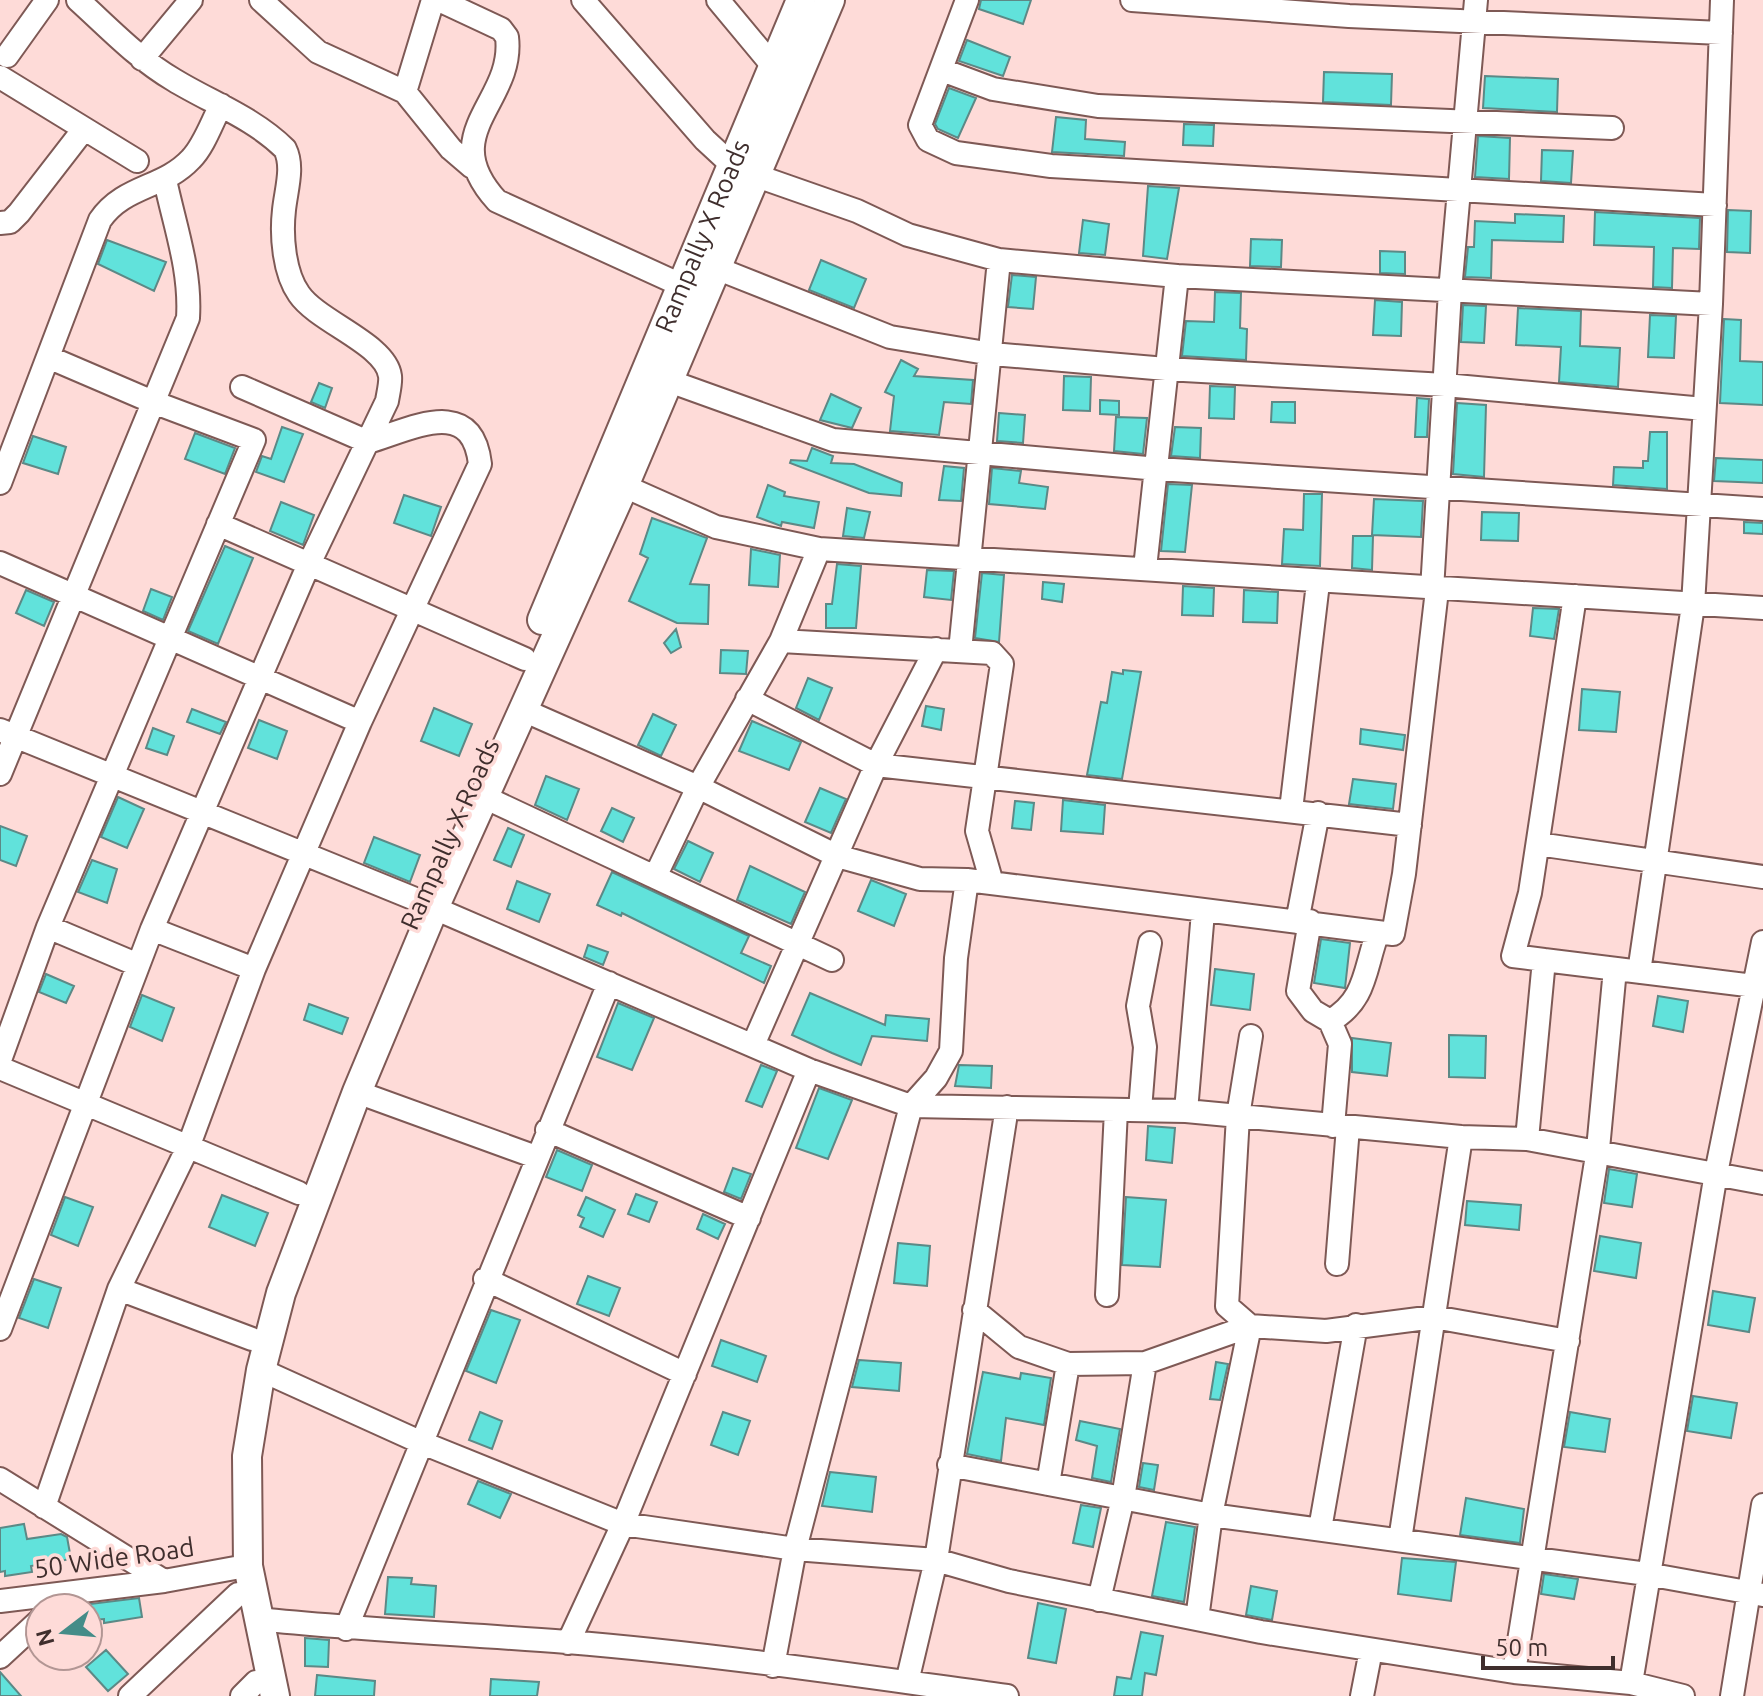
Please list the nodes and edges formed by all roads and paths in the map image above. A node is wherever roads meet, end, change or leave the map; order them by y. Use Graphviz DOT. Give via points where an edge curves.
graph roads {
  1 [pos="47,0"];
  2 [pos="78,0"];
  3 [pos="191,0"];
  4 [pos="261,0"];
  5 [pos="436,0"];
  6 [pos="583,0"];
  7 [pos="718,0"];
  8 [pos="801,0"];
  9 [pos="830,0"];
  10 [pos="967,0"];
  11 [pos="1132,0"];
  12 [pos="1722,0"];
  13 [pos="1349,8"];
  14 [pos="1475,11"];
  15 [pos="1721,33"];
  16 [pos="142,59"];
  17 [pos="773,66"];
  18 [pos="4,67"];
  19 [pos="942,70"];
  20 [pos="405,92"];
  21 [pos="221,105"];
  22 [pos="1466,121"];
  23 [pos="1612,128"];
  24 [pos="84,129"];
  25 [pos="137,161"];
  26 [pos="472,167"];
  27 [pos="744,170"];
  28 [pos="165,180"];
  29 [pos="1460,188"];
  30 [pos="1715,205"];
  31 [pos="0,223"];
  32 [pos="999,260"];
  33 [pos="716,268"];
  34 [pos="1177,276"];
  35 [pos="681,285"];
  36 [pos="1450,291"];
  37 [pos="1711,304"];
  38 [pos="679,324"];
  39 [pos="992,354"];
  40 [pos="48,357"];
  41 [pos="1166,369"];
  42 [pos="669,381"];
  43 [pos="1445,385"];
  44 [pos="242,387"];
  45 [pos="153,402"];
  46 [pos="1704,409"];
  47 [pos="368,442"];
  48 [pos="979,455"];
  49 [pos="1158,469"];
  50 [pos="0,483"];
  51 [pos="624,486"];
  52 [pos="1438,487"];
  53 [pos="1699,506"];
  54 [pos="1763,509"];
  55 [pos="218,524"];
  56 [pos="819,549"];
  57 [pos="968,557"];
  58 [pos="0,563"];
  59 [pos="308,566"];
  60 [pos="1145,568"];
  61 [pos="1318,583"];
  62 [pos="1434,590"];
  63 [pos="73,595"];
  64 [pos="1575,596"];
  65 [pos="1693,605"];
  66 [pos="413,608"];
  67 [pos="1763,608"];
  68 [pos="170,636"];
  69 [pos="781,641"];
  70 [pos="936,649"];
  71 [pos="960,651"];
  72 [pos="525,659"];
  73 [pos="260,679"];
  74 [pos="747,699"];
  75 [pos="523,710"];
  76 [pos="360,722"];
  77 [pos="8,732"];
  78 [pos="876,765"];
  79 [pos="0,774"];
  80 [pos="113,774"];
  81 [pos="983,776"];
  82 [pos="698,787"];
  83 [pos="484,797"];
  84 [pos="1291,810"];
  85 [pos="202,812"];
  86 [pos="1318,813"];
  87 [pos="1410,825"];
  88 [pos="1538,844"];
  89 [pos="303,854"];
  90 [pos="837,856"];
  91 [pos="1655,862"];
  92 [pos="655,877"];
  93 [pos="1763,877"];
  94 [pos="967,880"];
  95 [pos="992,883"];
  96 [pos="427,904"];
  97 [pos="1203,912"];
  98 [pos="1304,922"];
  99 [pos="48,927"];
  100 [pos="152,929"];
  101 [pos="1378,932"];
  102 [pos="797,941"];
  103 [pos="1763,942"];
  104 [pos="1150,943"];
  105 [pos="832,960"];
  106 [pos="1544,960"];
  107 [pos="138,965"];
  108 [pos="254,969"];
  109 [pos="1615,969"];
  110 [pos="1639,972"];
  111 [pos="609,983"];
  112 [pos="1759,986"];
  113 [pos="1330,1021"];
  114 [pos="1251,1036"];
  115 [pos="753,1045"];
  116 [pos="0,1060"];
  117 [pos="0,1068"];
  118 [pos="809,1070"];
  119 [pos="357,1092"];
  120 [pos="85,1103"];
  121 [pos="911,1106"];
  122 [pos="1007,1107"];
  123 [pos="1116,1110"];
  124 [pos="1140,1110"];
  125 [pos="1186,1111"];
  126 [pos="1238,1116"];
  127 [pos="1340,1126"];
  128 [pos="547,1130"];
  129 [pos="1461,1137"];
  130 [pos="1527,1139"];
  131 [pos="189,1145"];
  132 [pos="1598,1149"];
  133 [pos="536,1157"];
  134 [pos="1716,1173"];
  135 [pos="1763,1183"];
  136 [pos="299,1193"];
  137 [pos="749,1218"];
  138 [pos="1337,1264"];
  139 [pos="485,1279"];
  140 [pos="119,1289"];
  141 [pos="1107,1295"];
  142 [pos="974,1310"];
  143 [pos="1434,1317"];
  144 [pos="1356,1325"];
  145 [pos="1250,1326"];
  146 [pos="0,1329"];
  147 [pos="252,1339"];
  148 [pos="1568,1341"];
  149 [pos="1145,1363"];
  150 [pos="1068,1364"];
  151 [pos="261,1370"];
  152 [pos="685,1374"];
  153 [pos="420,1442"];
  154 [pos="949,1465"];
  155 [pos="0,1479"];
  156 [pos="1048,1484"];
  157 [pos="1123,1498"];
  158 [pos="1763,1505"];
  159 [pos="44,1507"];
  160 [pos="1211,1515"];
  161 [pos="623,1524"];
  162 [pos="1320,1529"];
  163 [pos="1400,1540"];
  164 [pos="795,1549"];
  165 [pos="1535,1559"];
  166 [pos="936,1560"];
  167 [pos="1647,1574"];
  168 [pos="164,1581"];
  169 [pos="236,1581"];
  170 [pos="104,1592"];
  171 [pos="1755,1594"];
  172 [pos="1099,1600"];
  173 [pos="0,1601"];
  174 [pos="24,1601"];
  175 [pos="258,1619"];
  176 [pos="1197,1619"];
  177 [pos="346,1629"];
  178 [pos="24,1635"];
  179 [pos="568,1643"];
  180 [pos="1371,1650"];
  181 [pos="0,1657"];
  182 [pos="773,1666"];
  183 [pos="1514,1672"];
  184 [pos="907,1682"];
  185 [pos="1631,1683"];
  186 [pos="258,1693"];
  187 [pos="130,1696"];
  188 [pos="1007,1696"];
  189 [pos="1362,1696"];
  190 [pos="1683,1696"];
  191 [pos="1732,1696"];
  1 -- 18 [label="street"];
  2 -- 16 [label="street"];
  3 -- 16 [label="street"];
  4 -- 20 [label="street" via="318,52"];
  5 -- 20 [label="street"];
  5 -- 26 [label="street" via="501,29 507,37 506,61 473,140"];
  6 -- 27 [label="street" via="705,140"];
  7 -- 17 [label="street"];
  8 -- 17 [label="main road, Rampally X Roads"];
  9 -- 27 [label="main road"];
  10 -- 19 [label="street"];
  11 -- 13 [label="street"];
  12 -- 15 [label="street"];
  13 -- 14 [label="street"];
  14 -- 15 [label="street"];
  14 -- 22 [label="street"];
  15 -- 30 [label="street"];
  16 -- 21 [label="street"];
  17 -- 27 [label="main road, Rampally X Roads"];
  18 -- 24 [label="street"];
  19 -- 22 [label="street" via="993,89 1098,106"];
  19 -- 29 [label="street" via="920,131 956,153 1067,167"];
  20 -- 26 [label="street"];
  21 -- 28 [label="street" via="192,159"];
  21 -- 47 [label="street" via="281,145 290,158 283,214 285,260 297,293 382,359 390,376 387,401"];
  22 -- 23 [label="street"];
  22 -- 29 [label="street"];
  24 -- 25 [label="street"];
  24 -- 31 [label="street" via="19,213"];
  26 -- 35 [label="street" via="497,201"];
  27 -- 32 [label="street" via="908,235"];
  27 -- 33 [label="main road"];
  27 -- 35 [label="main road, Rampally X Roads"];
  28 -- 40 [label="street" via="112,202 100,220"];
  28 -- 45 [label="street" via="190,291 188,318"];
  29 -- 30 [label="street"];
  29 -- 36 [label="street"];
  30 -- 37 [label="street"];
  32 -- 34 [label="street"];
  32 -- 39 [label="street"];
  33 -- 38 [label="main road"];
  33 -- 39 [label="street" via="890,337"];
  34 -- 36 [label="street"];
  34 -- 41 [label="street"];
  35 -- 38 [label="main road, Rampally X Roads"];
  36 -- 37 [label="street"];
  36 -- 43 [label="street"];
  37 -- 46 [label="street"];
  38 -- 42 [label="main road"];
  38 -- 72 [label="main road, Rampally X Roads"];
  39 -- 41 [label="street"];
  39 -- 48 [label="street"];
  40 -- 45 [label="street"];
  40 -- 50 [label="street"];
  41 -- 43 [label="street"];
  41 -- 49 [label="street"];
  42 -- 48 [label="street" via="833,440"];
  42 -- 51 [label="main road"];
  43 -- 46 [label="street"];
  43 -- 52 [label="street"];
  44 -- 47 [label="street"];
  45 -- 55 [label="street" via="254,440"];
  45 -- 63 [label="street"];
  46 -- 53 [label="street"];
  47 -- 59 [label="street"];
  47 -- 66 [label="street" via="432,422 458,424 471,431 477,443 480,464"];
  48 -- 49 [label="street"];
  48 -- 57 [label="street"];
  49 -- 52 [label="street"];
  49 -- 60 [label="street"];
  51 -- 56 [label="street" via="716,527"];
  51 -- 75 [label="main road"];
  52 -- 53 [label="street"];
  52 -- 62 [label="street"];
  53 -- 54 [label="street"];
  53 -- 65 [label="street"];
  55 -- 59 [label="street"];
  55 -- 68 [label="street"];
  56 -- 57 [label="street"];
  56 -- 69 [label="street"];
  57 -- 60 [label="street"];
  57 -- 71 [label="street"];
  58 -- 63 [label="street"];
  59 -- 66 [label="street"];
  59 -- 73 [label="street"];
  60 -- 61 [label="street"];
  61 -- 62 [label="street"];
  61 -- 84 [label="street"];
  62 -- 64 [label="street"];
  62 -- 87 [label="street"];
  63 -- 68 [label="street"];
  63 -- 77 [label="street"];
  64 -- 65 [label="street"];
  64 -- 88 [label="street"];
  65 -- 67 [label="street"];
  65 -- 91 [label="street"];
  66 -- 72 [label="street"];
  66 -- 76 [label="street"];
  68 -- 73 [label="street"];
  68 -- 80 [label="street"];
  69 -- 70 [label="street"];
  69 -- 74 [label="street"];
  70 -- 71 [label="street"];
  70 -- 78 [label="street"];
  71 -- 81 [label="street" via="992,653 1002,664"];
  72 -- 96 [label="main road, Rampally X Roads"];
  73 -- 76 [label="street"];
  73 -- 85 [label="street"];
  74 -- 78 [label="street"];
  74 -- 82 [label="street"];
  75 -- 82 [label="street"];
  75 -- 83 [label="main road"];
  76 -- 89 [label="street"];
  77 -- 79 [label="street"];
  77 -- 80 [label="street"];
  78 -- 81 [label="street"];
  78 -- 90 [label="street"];
  80 -- 85 [label="street"];
  80 -- 99 [label="street"];
  81 -- 84 [label="street"];
  81 -- 95 [label="street" via="977,831"];
  82 -- 90 [label="street"];
  82 -- 92 [label="street"];
  83 -- 92 [label="street"];
  83 -- 96 [label="main road"];
  84 -- 86 [label="street"];
  85 -- 89 [label="street"];
  85 -- 100 [label="street"];
  86 -- 87 [label="street"];
  86 -- 98 [label="street"];
  87 -- 101 [label="street" via="1393,934"];
  88 -- 91 [label="street"];
  88 -- 106 [label="street" via="1513,956"];
  89 -- 96 [label="street"];
  89 -- 108 [label="street"];
  90 -- 94 [label="street" via="920,879"];
  90 -- 102 [label="street"];
  91 -- 93 [label="street"];
  91 -- 110 [label="street"];
  92 -- 102 [label="street"];
  94 -- 95 [label="street"];
  94 -- 121 [label="street" via="951,1051"];
  95 -- 97 [label="street"];
  96 -- 111 [label="street"];
  96 -- 119 [label="main road"];
  96 -- 136 [label="main road, Rampally X Roads" via="352,1058"];
  97 -- 98 [label="street"];
  97 -- 125 [label="street"];
  98 -- 101 [label="street"];
  98 -- 113 [label="street" via="1298,991 1313,1011"];
  99 -- 107 [label="street"];
  99 -- 116 [label="street"];
  100 -- 107 [label="street"];
  100 -- 108 [label="street"];
  101 -- 113 [label="street" via="1360,994 1349,1010"];
  102 -- 105 [label="street"];
  102 -- 115 [label="street"];
  103 -- 112 [label="street"];
  104 -- 124 [label="street" via="1138,1006 1145,1047"];
  106 -- 109 [label="street"];
  106 -- 130 [label="street"];
  107 -- 120 [label="street"];
  108 -- 131 [label="street"];
  109 -- 110 [label="street"];
  109 -- 132 [label="street"];
  110 -- 112 [label="street"];
  111 -- 115 [label="street"];
  111 -- 128 [label="street"];
  112 -- 134 [label="street"];
  113 -- 127 [label="street" via="1340,1044"];
  114 -- 126 [label="street"];
  115 -- 118 [label="street"];
  117 -- 120 [label="street"];
  118 -- 121 [label="street"];
  118 -- 137 [label="street"];
  119 -- 133 [label="street"];
  119 -- 151 [label="main road" via="281,1293"];
  120 -- 131 [label="street"];
  120 -- 146 [label="street"];
  121 -- 122 [label="street"];
  121 -- 164 [label="street"];
  122 -- 123 [label="street"];
  122 -- 142 [label="street"];
  123 -- 124 [label="street"];
  123 -- 141 [label="street"];
  124 -- 125 [label="street"];
  125 -- 126 [label="street"];
  126 -- 127 [label="street"];
  126 -- 145 [label="street" via="1227,1306"];
  127 -- 129 [label="street"];
  127 -- 138 [label="street"];
  128 -- 133 [label="street"];
  128 -- 137 [label="street"];
  129 -- 130 [label="street"];
  129 -- 143 [label="street"];
  130 -- 132 [label="street"];
  131 -- 136 [label="street"];
  131 -- 140 [label="street"];
  132 -- 134 [label="street"];
  132 -- 148 [label="street"];
  133 -- 139 [label="street"];
  134 -- 135 [label="street"];
  134 -- 167 [label="street"];
  136 -- 147 [label="main road, Rampally X Roads"];
  137 -- 152 [label="street"];
  139 -- 152 [label="street"];
  139 -- 153 [label="street"];
  140 -- 147 [label="street"];
  140 -- 159 [label="street"];
  142 -- 150 [label="street" via="1019,1347"];
  142 -- 154 [label="street"];
  143 -- 144 [label="street"];
  143 -- 148 [label="street"];
  143 -- 163 [label="street"];
  144 -- 145 [label="street" via="1326,1331"];
  144 -- 162 [label="street"];
  145 -- 149 [label="street"];
  145 -- 160 [label="street"];
  147 -- 169 [label="main road, Rampally X Roads" via="235,1420 230,1482"];
  148 -- 165 [label="street"];
  149 -- 150 [label="street"];
  149 -- 157 [label="street"];
  150 -- 156 [label="street"];
  151 -- 153 [label="street"];
  151 -- 175 [label="main road" via="247,1456 248,1566"];
  152 -- 161 [label="street"];
  153 -- 161 [label="street"];
  153 -- 177 [label="street"];
  154 -- 156 [label="street"];
  154 -- 166 [label="street"];
  155 -- 159 [label="street"];
  156 -- 157 [label="street"];
  157 -- 160 [label="street"];
  157 -- 172 [label="street"];
  158 -- 171 [label="street"];
  159 -- 168 [label="street"];
  160 -- 162 [label="street"];
  160 -- 176 [label="street"];
  161 -- 164 [label="street"];
  161 -- 179 [label="street"];
  162 -- 163 [label="street"];
  163 -- 165 [label="street"];
  164 -- 166 [label="street"];
  164 -- 182 [label="street"];
  165 -- 167 [label="street"];
  165 -- 183 [label="street"];
  166 -- 172 [label="street"];
  166 -- 184 [label="street"];
  167 -- 171 [label="street"];
  167 -- 185 [label="street"];
  168 -- 169 [label="street, 50 Wide Road"];
  168 -- 170 [label="street, 50 Wide Road"];
  169 -- 186 [label="main road, Rampally X Roads"];
  169 -- 187 [label="street"];
  171 -- 191 [label="street"];
  172 -- 176 [label="street"];
  173 -- 174 [label="street, 50 Wide Road"];
  175 -- 177 [label="street"];
  175 -- 186 [label="main road"];
  176 -- 180 [label="street"];
  177 -- 179 [label="street"];
  178 -- 181 [label="street"];
  179 -- 182 [label="street"];
  180 -- 183 [label="street"];
  180 -- 189 [label="street"];
  182 -- 184 [label="street"];
  183 -- 185 [label="street"];
  184 -- 188 [label="street"];
  185 -- 190 [label="street"];
}
